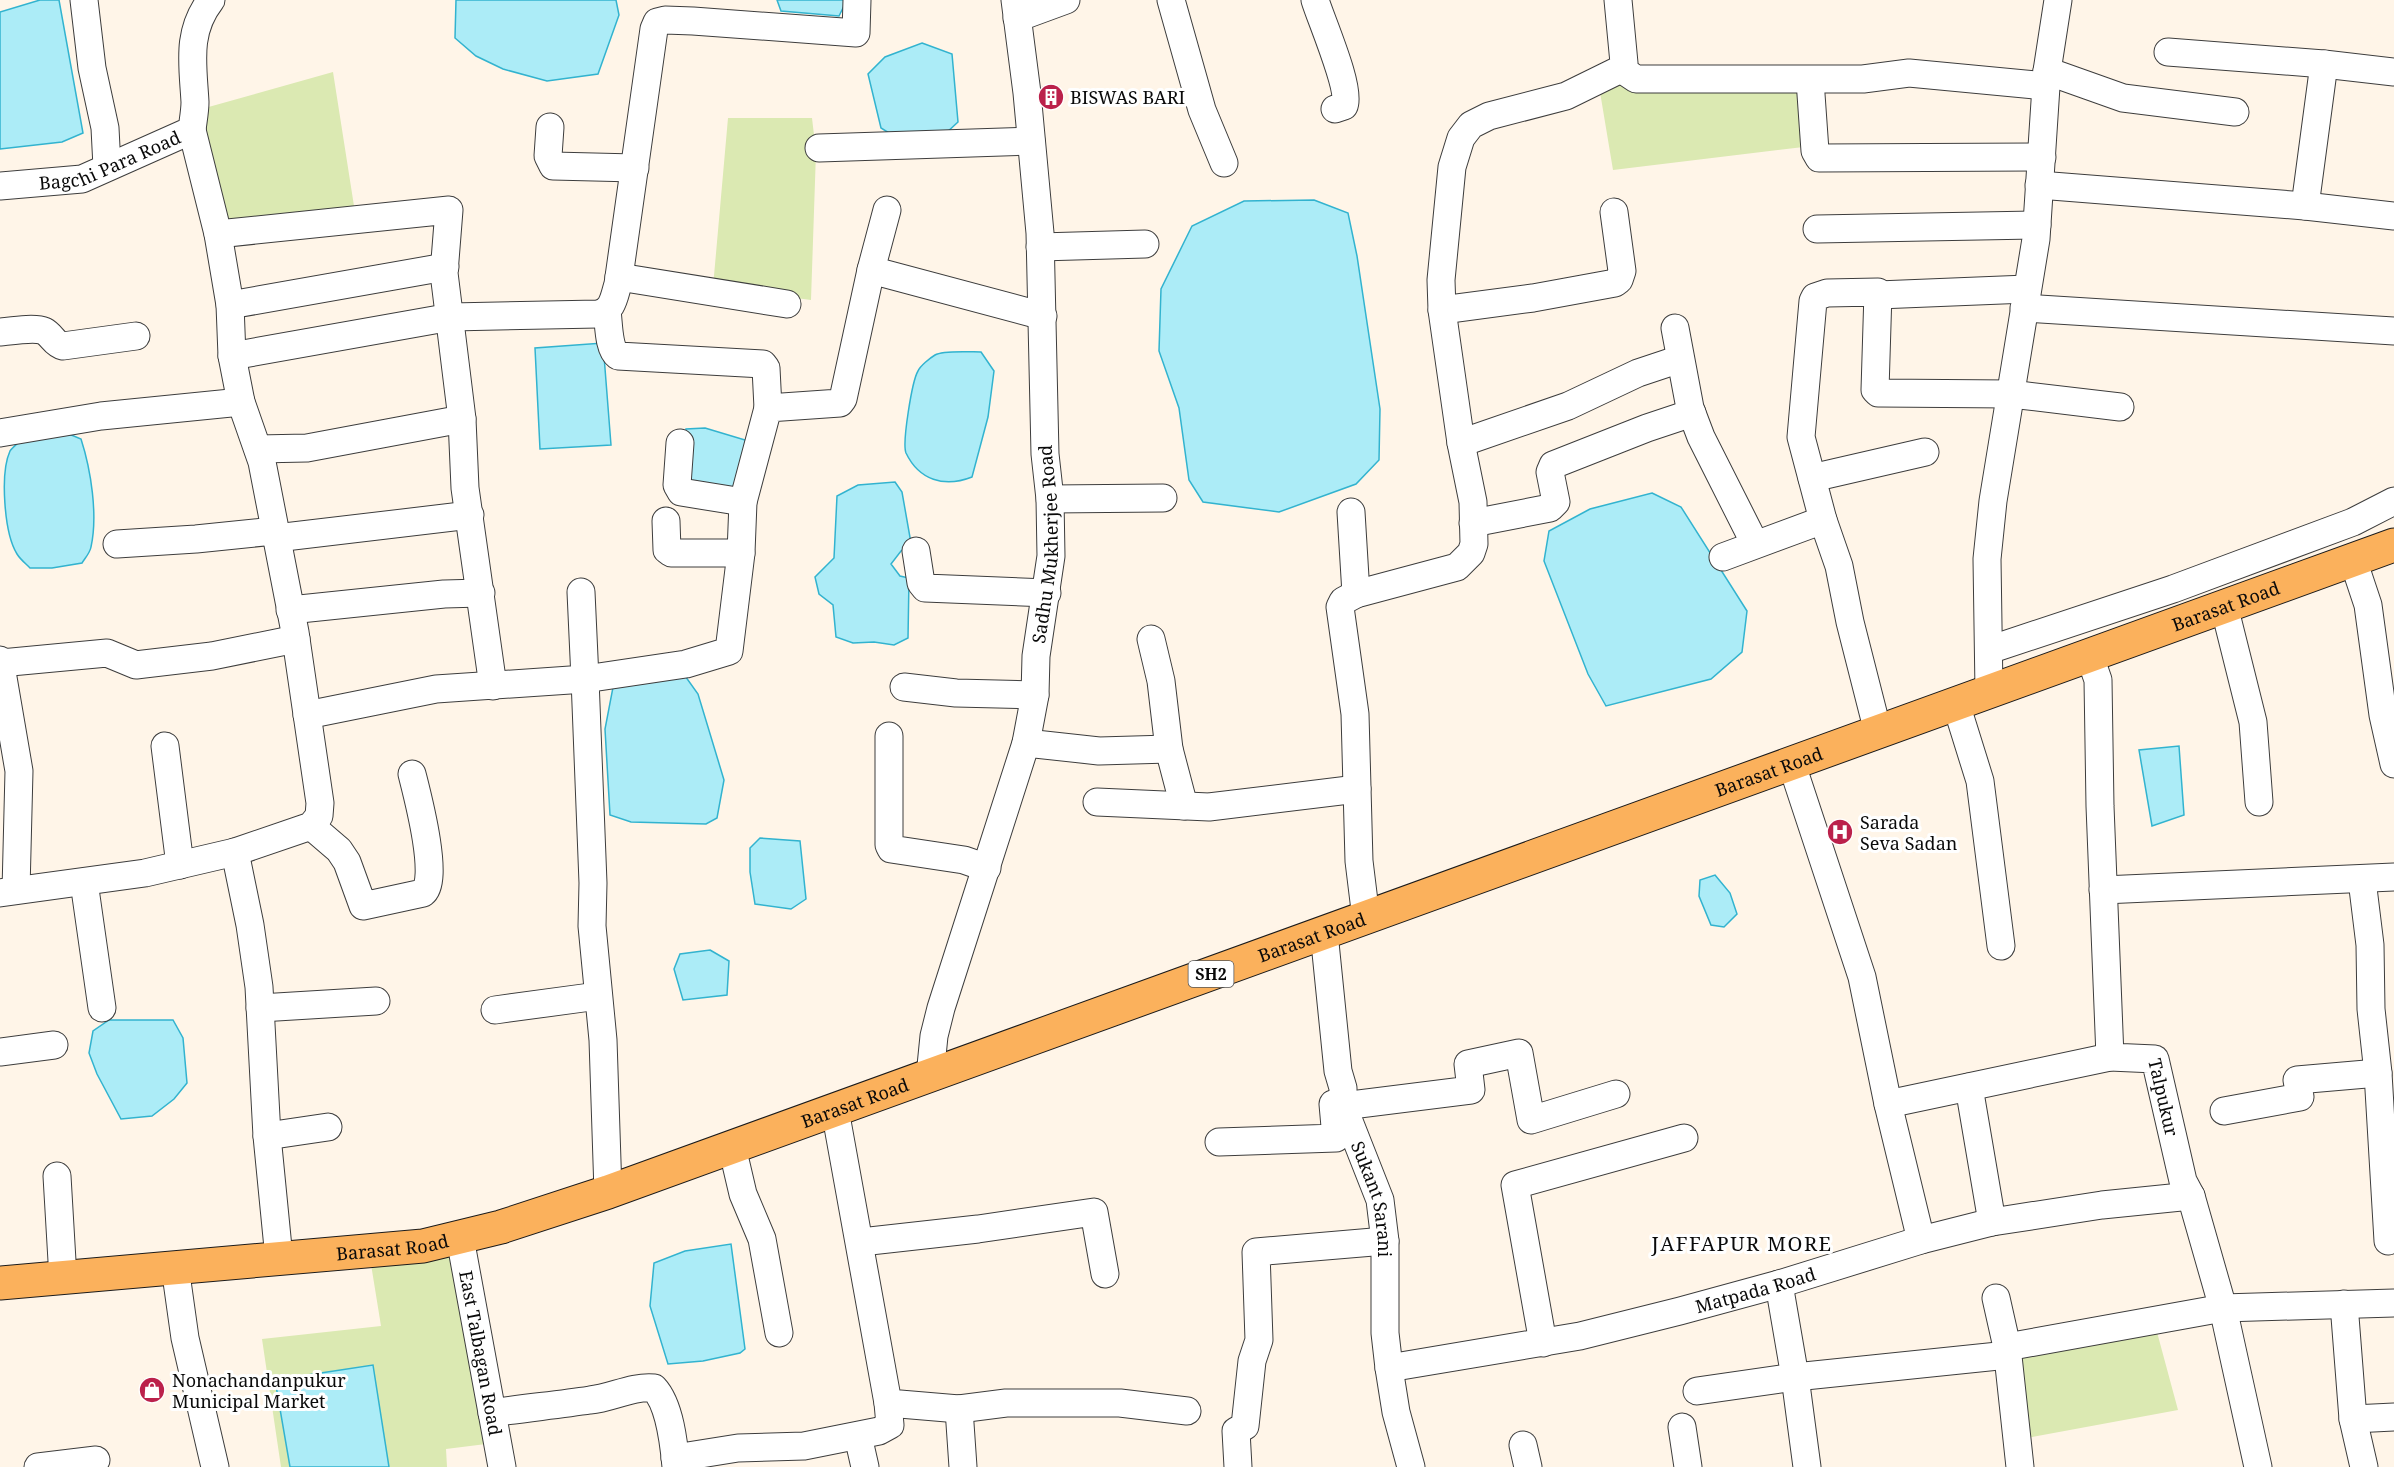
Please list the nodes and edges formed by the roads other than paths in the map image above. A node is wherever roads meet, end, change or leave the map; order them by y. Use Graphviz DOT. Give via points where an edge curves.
graph roads {
  1 [pos="84,0"];
  2 [pos="211,0"];
  3 [pos="857,0"];
  4 [pos="1066,0"];
  5 [pos="1171,0"];
  6 [pos="1315,0"];
  7 [pos="1618,0"];
  8 [pos="2058,0"];
  9 [pos="1016,9"];
  10 [pos="693,11"];
  11 [pos="2168,52"];
  12 [pos="2324,64"];
  13 [pos="1621,69"];
  14 [pos="2394,72"];
  15 [pos="2046,78"];
  16 [pos="1810,80"];
  17 [pos="1335,110"];
  18 [pos="2235,112"];
  19 [pos="550,127"];
  20 [pos="192,130"];
  21 [pos="1031,141"];
  22 [pos="819,148"];
  23 [pos="2042,157"];
  24 [pos="1224,163"];
  25 [pos="107,167"];
  26 [pos="635,168"];
  27 [pos="2039,184"];
  28 [pos="0,186"];
  29 [pos="2305,206"];
  30 [pos="887,210"];
  31 [pos="1614,212"];
  32 [pos="2394,216"];
  33 [pos="2037,225"];
  34 [pos="1817,229"];
  35 [pos="218,234"];
  36 [pos="1145,243"];
  37 [pos="1040,247"];
  38 [pos="445,267"];
  39 [pos="871,270"];
  40 [pos="619,277"];
  41 [pos="1878,294"];
  42 [pos="2026,298"];
  43 [pos="787,304"];
  44 [pos="230,305"];
  45 [pos="1442,310"];
  46 [pos="607,311"];
  47 [pos="1043,316"];
  48 [pos="451,317"];
  49 [pos="1675,328"];
  50 [pos="2394,331"];
  51 [pos="0,332"];
  52 [pos="136,336"];
  53 [pos="232,356"];
  54 [pos="1680,359"];
  55 [pos="2011,394"];
  56 [pos="241,402"];
  57 [pos="2120,407"];
  58 [pos="768,408"];
  59 [pos="1692,413"];
  60 [pos="462,419"];
  61 [pos="0,433"];
  62 [pos="680,443"];
  63 [pos="1461,444"];
  64 [pos="258,449"];
  65 [pos="1925,452"];
  66 [pos="1812,478"];
  67 [pos="1163,498"];
  68 [pos="1050,499"];
  69 [pos="742,501"];
  70 [pos="2394,501"];
  71 [pos="1351,512"];
  72 [pos="470,515"];
  73 [pos="666,520"];
  74 [pos="1823,520"];
  75 [pos="1473,523"];
  76 [pos="275,535"];
  77 [pos="117,544"];
  78 [pos="1755,544"];
  79 [pos="2394,545"];
  80 [pos="915,551"];
  81 [pos="741,553"];
  82 [pos="1723,557"];
  83 [pos="2353,560"];
  84 [pos="581,592"];
  85 [pos="481,593"];
  86 [pos="1047,593"];
  87 [pos="1356,594"];
  88 [pos="2224,606"];
  89 [pos="290,610"];
  90 [pos="296,639"];
  91 [pos="1151,639"];
  92 [pos="1989,650"];
  93 [pos="2090,654"];
  94 [pos="0,661"];
  95 [pos="585,679"];
  96 [pos="493,686"];
  97 [pos="904,687"];
  98 [pos="1989,691"];
  99 [pos="1035,695"];
  100 [pos="1956,704"];
  101 [pos="307,715"];
  102 [pos="1878,732"];
  103 [pos="889,736"];
  104 [pos="1026,743"];
  105 [pos="165,746"];
  106 [pos="1169,749"];
  107 [pos="1791,762"];
  108 [pos="2394,764"];
  109 [pos="10,772"];
  110 [pos="412,774"];
  111 [pos="1357,789"];
  112 [pos="1097,802"];
  113 [pos="2259,802"];
  114 [pos="1184,806"];
  115 [pos="311,826"];
  116 [pos="235,852"];
  117 [pos="180,865"];
  118 [pos="987,867"];
  119 [pos="2394,878"];
  120 [pos="2362,880"];
  121 [pos="84,882"];
  122 [pos="2103,890"];
  123 [pos="8,891"];
  124 [pos="1366,918"];
  125 [pos="1324,933"];
  126 [pos="2001,946"];
  127 [pos="598,996"];
  128 [pos="376,1001"];
  129 [pos="102,1008"];
  130 [pos="260,1008"];
  131 [pos="495,1010"];
  132 [pos="54,1045"];
  133 [pos="0,1052"];
  134 [pos="2110,1057"];
  135 [pos="2378,1073"];
  136 [pos="930,1076"];
  137 [pos="1969,1087"];
  138 [pos="1616,1094"];
  139 [pos="1343,1097"];
  140 [pos="1888,1104"];
  141 [pos="835,1110"];
  142 [pos="2224,1110"];
  143 [pos="328,1127"];
  144 [pos="267,1136"];
  145 [pos="1684,1138"];
  146 [pos="1219,1142"];
  147 [pos="732,1147"];
  148 [pos="57,1176"];
  149 [pos="608,1192"];
  150 [pos="2191,1196"];
  151 [pos="1992,1222"];
  152 [pos="460,1238"];
  153 [pos="1921,1240"];
  154 [pos="1385,1241"];
  155 [pos="2388,1241"];
  156 [pos="861,1242"];
  157 [pos="279,1258"];
  158 [pos="175,1267"];
  159 [pos="1105,1274"];
  160 [pos="63,1278"];
  161 [pos="0,1283"];
  162 [pos="1779,1284"];
  163 [pos="1996,1298"];
  164 [pos="2394,1303"];
  165 [pos="2344,1304"];
  166 [pos="2223,1308"];
  167 [pos="778,1333"];
  168 [pos="1543,1343"];
  169 [pos="2008,1351"];
  170 [pos="1389,1368"];
  171 [pos="1795,1377"];
  172 [pos="1697,1391"];
  173 [pos="888,1403"];
  174 [pos="958,1409"];
  175 [pos="1187,1411"];
  176 [pos="492,1413"];
  177 [pos="2394,1417"];
  178 [pos="2353,1419"];
  179 [pos="1682,1427"];
  180 [pos="858,1436"];
  181 [pos="96,1460"];
  182 [pos="676,1462"];
  183 [pos="38,1467"];
  184 [pos="215,1467"];
  185 [pos="502,1467"];
  186 [pos="865,1467"];
  187 [pos="963,1467"];
  188 [pos="1238,1467"];
  189 [pos="1411,1467"];
  190 [pos="1688,1467"];
  191 [pos="1807,1467"];
  192 [pos="2020,1467"];
  193 [pos="2258,1467"];
  194 [pos="2364,1467"];
  1 -- 25 [label="street" via="92,68 105,128"];
  2 -- 20 [label="street, Bagchi Para Road" via="192,47"];
  3 -- 10 [label="street" via="856,33"];
  4 -- 9 [label="street"];
  5 -- 24 [label="street" via="1202,110"];
  6 -- 17 [label="street" via="1339,66 1346,100 1344,106"];
  7 -- 13 [label="street" via="1624,63"];
  8 -- 15 [label="street"];
  9 -- 21 [label="street, Sadhu Mukherjee Road"];
  10 -- 26 [label="street" via="657,22 654,29"];
  11 -- 12 [label="street"];
  12 -- 14 [label="street"];
  12 -- 29 [label="street"];
  13 -- 16 [label="street" via="1635,80"];
  13 -- 45 [label="street" via="1566,96 1489,116 1471,125 1461,138 1452,167 1443,243"];
  15 -- 16 [label="street" via="1909,73"];
  15 -- 18 [label="street" via="2123,98"];
  15 -- 23 [label="street"];
  16 -- 23 [label="street" via="1815,151 1819,158"];
  19 -- 26 [label="street" via="548,156 553,166"];
  20 -- 25 [label="street, Bagchi Para Road"];
  20 -- 35 [label="street"];
  21 -- 22 [label="street"];
  21 -- 37 [label="street, Sadhu Mukherjee Road"];
  23 -- 27 [label="street"];
  25 -- 28 [label="street, Bagchi Para Road" via="82,179"];
  26 -- 40 [label="street"];
  27 -- 29 [label="street"];
  27 -- 33 [label="street"];
  29 -- 32 [label="street"];
  30 -- 39 [label="street"];
  31 -- 45 [label="street" via="1620,280 1533,298"];
  33 -- 34 [label="street"];
  33 -- 42 [label="street"];
  35 -- 38 [label="street" via="449,210"];
  35 -- 44 [label="street"];
  36 -- 37 [label="street"];
  37 -- 47 [label="street, Sadhu Mukherjee Road"];
  38 -- 44 [label="street"];
  38 -- 48 [label="street"];
  39 -- 47 [label="street"];
  39 -- 58 [label="street" via="843,399 840,403"];
  40 -- 43 [label="street"];
  40 -- 46 [label="street"];
  41 -- 42 [label="street"];
  41 -- 55 [label="street" via="1875,392"];
  41 -- 66 [label="street" via="1820,294 1813,301 1801,437"];
  42 -- 50 [label="street"];
  42 -- 55 [label="street"];
  44 -- 53 [label="street"];
  45 -- 63 [label="street"];
  46 -- 48 [label="street"];
  46 -- 58 [label="street" via="611,343 618,356 763,364"];
  47 -- 68 [label="street, Sadhu Mukherjee Road"];
  48 -- 53 [label="street"];
  48 -- 60 [label="street"];
  49 -- 54 [label="street"];
  51 -- 52 [label="street" via="40,330 63,346"];
  53 -- 56 [label="street"];
  54 -- 59 [label="street"];
  54 -- 63 [label="street" via="1638,373 1568,406"];
  55 -- 57 [label="street"];
  55 -- 92 [label="street" via="1987,559"];
  56 -- 61 [label="street" via="101,416"];
  56 -- 64 [label="street"];
  58 -- 69 [label="street"];
  59 -- 75 [label="street" via="1553,465 1550,472 1556,502 1550,508"];
  59 -- 78 [label="street"];
  60 -- 64 [label="street" via="307,448"];
  60 -- 72 [label="street"];
  62 -- 69 [label="street" via="677,485 681,492"];
  63 -- 75 [label="street" via="1473,502"];
  64 -- 76 [label="street"];
  65 -- 66 [label="street"];
  66 -- 74 [label="street"];
  67 -- 68 [label="street"];
  68 -- 86 [label="street, Sadhu Mukherjee Road"];
  69 -- 81 [label="street"];
  70 -- 92 [label="street" via="2353,522 2173,589"];
  71 -- 87 [label="street"];
  72 -- 76 [label="street"];
  72 -- 85 [label="street"];
  73 -- 81 [label="street" via="667,549 671,553"];
  74 -- 78 [label="street"];
  74 -- 102 [label="street" via="1839,566"];
  75 -- 87 [label="street" via="1471,553 1457,567"];
  76 -- 77 [label="street"];
  76 -- 89 [label="street"];
  78 -- 82 [label="street"];
  79 -- 83 [label="main road, Barasat Road / SH2"];
  80 -- 86 [label="street" via="921,583 926,588"];
  81 -- 95 [label="street" via="729,651 686,664"];
  83 -- 88 [label="main road, Barasat Road / SH2"];
  83 -- 108 [label="street" via="2368,605"];
  84 -- 95 [label="street"];
  85 -- 89 [label="street"];
  85 -- 96 [label="street"];
  86 -- 99 [label="street, Sadhu Mukherjee Road" via="1036,656"];
  87 -- 111 [label="street" via="1343,600 1340,607 1355,714"];
  88 -- 93 [label="main road, Barasat Road / SH2"];
  88 -- 113 [label="street" via="2253,722"];
  89 -- 90 [label="street"];
  90 -- 94 [label="street" via="212,656 136,665 107,653"];
  90 -- 101 [label="street"];
  91 -- 106 [label="street" via="1161,681"];
  92 -- 98 [label="street"];
  93 -- 98 [label="main road, Barasat Road / SH2"];
  93 -- 122 [label="street" via="2098,680"];
  94 -- 109 [label="street"];
  95 -- 96 [label="street"];
  95 -- 127 [label="street" via="592,926"];
  96 -- 101 [label="street" via="436,689"];
  97 -- 99 [label="street"];
  98 -- 100 [label="main road, Barasat Road / SH2"];
  99 -- 104 [label="street, Sadhu Mukherjee Road"];
  100 -- 102 [label="main road, Barasat Road / SH2"];
  100 -- 126 [label="street" via="1980,781"];
  101 -- 115 [label="street" via="320,803 319,816"];
  102 -- 107 [label="main road, Barasat Road / SH2"];
  103 -- 118 [label="street" via="891,849"];
  104 -- 106 [label="street" via="1099,751"];
  104 -- 118 [label="street, Sadhu Mukherjee Road"];
  105 -- 117 [label="street"];
  106 -- 114 [label="street"];
  107 -- 124 [label="main road, Barasat Road / SH2"];
  107 -- 140 [label="street" via="1862,977"];
  109 -- 123 [label="street"];
  110 -- 115 [label="street" via="427,837 429,885 423,893 363,906 347,862"];
  111 -- 114 [label="street" via="1209,807"];
  111 -- 124 [label="street" via="1359,861"];
  112 -- 114 [label="street"];
  115 -- 116 [label="street"];
  116 -- 117 [label="street"];
  116 -- 130 [label="street"];
  117 -- 121 [label="street"];
  118 -- 136 [label="street, Sadhu Mukherjee Road" via="941,1008"];
  119 -- 120 [label="street"];
  120 -- 122 [label="street"];
  120 -- 135 [label="street"];
  121 -- 123 [label="street"];
  121 -- 129 [label="street"];
  122 -- 134 [label="street"];
  124 -- 125 [label="main road, Barasat Road / SH2"];
  125 -- 136 [label="main road, Barasat Road / SH2"];
  125 -- 139 [label="street, Sukant Sarani"];
  127 -- 131 [label="street"];
  127 -- 149 [label="street"];
  128 -- 130 [label="street"];
  130 -- 144 [label="street"];
  132 -- 133 [label="street"];
  134 -- 137 [label="street"];
  134 -- 150 [label="street, Talpukur" via="2155,1059 2183,1181"];
  135 -- 142 [label="street" via="2297,1080 2300,1097"];
  135 -- 155 [label="street"];
  136 -- 141 [label="main road, Barasat Road / SH2"];
  137 -- 140 [label="street"];
  137 -- 151 [label="street"];
  138 -- 139 [label="street" via="1531,1120 1519,1053 1468,1064 1471,1090"];
  139 -- 146 [label="street" via="1331,1090 1336,1138"];
  139 -- 154 [label="street, Sukant Sarani" via="1380,1200"];
  140 -- 153 [label="street"];
  141 -- 147 [label="main road, Barasat Road / SH2"];
  141 -- 156 [label="street"];
  143 -- 144 [label="street"];
  144 -- 157 [label="street"];
  145 -- 168 [label="street" via="1515,1185"];
  147 -- 149 [label="main road, Barasat Road / SH2"];
  147 -- 167 [label="street" via="742,1194 762,1239"];
  148 -- 160 [label="street"];
  149 -- 152 [label="main road, Barasat Road / SH2"];
  150 -- 151 [label="street, Matpada Road"];
  150 -- 166 [label="street, Talpukur"];
  151 -- 153 [label="street, Matpada Road"];
  152 -- 157 [label="main road, Barasat Road / SH2" via="423,1246"];
  152 -- 176 [label="street, East Talbagan Road"];
  153 -- 162 [label="street, Matpada Road"];
  154 -- 170 [label="street, Sukant Sarani"];
  154 -- 188 [label="street" via="1256,1252 1259,1340 1252,1361 1245,1426 1236,1431"];
  156 -- 159 [label="street" via="1094,1212"];
  156 -- 173 [label="street"];
  157 -- 158 [label="main road, Barasat Road / SH2"];
  158 -- 160 [label="main road, Barasat Road / SH2"];
  158 -- 184 [label="street" via="184,1338"];
  160 -- 161 [label="main road, Barasat Road / SH2"];
  162 -- 168 [label="street, Matpada Road"];
  162 -- 171 [label="street"];
  163 -- 169 [label="street"];
  164 -- 165 [label="street"];
  165 -- 166 [label="street"];
  165 -- 178 [label="street"];
  166 -- 169 [label="street"];
  166 -- 193 [label="street, Talpukur"];
  168 -- 170 [label="street, Matpada Road"];
  169 -- 171 [label="street"];
  169 -- 192 [label="street"];
  170 -- 189 [label="street, Sukant Sarani"];
  171 -- 172 [label="street"];
  171 -- 191 [label="street"];
  173 -- 174 [label="street"];
  173 -- 180 [label="street" via="890,1425"];
  174 -- 175 [label="street" via="1006,1403 1120,1403"];
  174 -- 187 [label="street"];
  176 -- 182 [label="street" via="654,1388 671,1429"];
  176 -- 185 [label="street, East Talbagan Road"];
  177 -- 178 [label="street"];
  178 -- 194 [label="street"];
  179 -- 190 [label="street"];
  180 -- 182 [label="street" via="804,1446 738,1448"];
  180 -- 186 [label="street"];
  181 -- 183 [label="street"];
}
